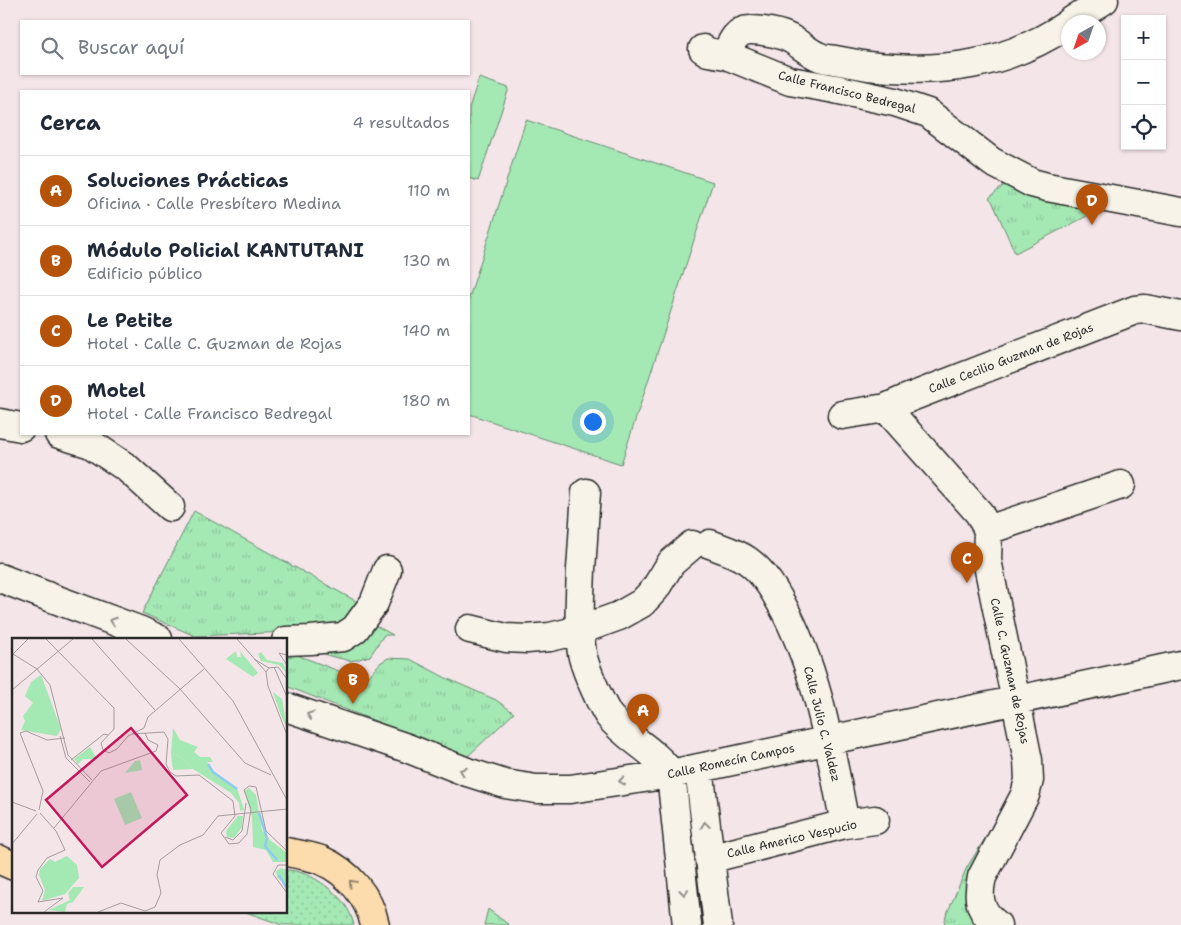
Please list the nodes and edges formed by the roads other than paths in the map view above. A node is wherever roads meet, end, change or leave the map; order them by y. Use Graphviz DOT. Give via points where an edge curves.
graph roads {
  1 [pos="1104,0"];
  2 [pos="1081,15"];
  3 [pos="1061,29"];
  4 [pos="1181,212"];
  5 [pos="1181,316"];
  6 [pos="886,408"];
  7 [pos="842,415"];
  8 [pos="0,423"];
  9 [pos="20,427"];
  10 [pos="62,435"];
  11 [pos="1121,485"];
  12 [pos="586,493"];
  13 [pos="170,507"];
  14 [pos="988,530"];
  15 [pos="388,570"];
  16 [pos="0,578"];
  17 [pos="470,629"];
  18 [pos="580,630"];
  19 [pos="156,638"];
  20 [pos="288,640"];
  21 [pos="1181,665"];
  22 [pos="1016,700"];
  23 [pos="288,708"];
  24 [pos="828,740"];
  25 [pos="698,768"];
  26 [pos="671,774"];
  27 [pos="875,820"];
  28 [pos="845,824"];
  29 [pos="288,852"];
  30 [pos="709,859"];
  31 [pos="0,860"];
  32 [pos="12,865"];
  33 [pos="375,925"];
  34 [pos="688,925"];
  35 [pos="718,925"];
  36 [pos="997,925"];
  1 -- 2 [label="street"];
  3 -- 4 [label="street, Calle Francisco Bedregal" via="1027,48 998,58 977,64 937,68 882,67 820,57 789,37 749,30 738,33 714,52 790,81 895,102 928,113 992,162 1032,183"];
  5 -- 6 [label="street, Calle Cecilio Guzman de Rojas" via="1135,310"];
  6 -- 7 [label="street, Calle Cecilio Guzman de Rojas"];
  6 -- 14 [label="street" via="979,513"];
  8 -- 9 [label="street"];
  10 -- 13 [label="street" via="91,444 126,468"];
  11 -- 14 [label="street"];
  12 -- 18 [label="street"];
  14 -- 22 [label="street, Calle C. Guzman de Rojas" via="988,560"];
  15 -- 20 [label="street" via="374,603 355,629 343,636"];
  19 -- 16 [label="street, one-way"];
  17 -- 18 [label="street" via="506,638 527,639"];
  18 -- 24 [label="street, Calle Julio C. Valdez" via="619,616 642,603 671,563 701,544 732,552 749,562 765,578 789,618 814,686"];
  18 -- 26 [label="street" via="588,673 609,716"];
  21 -- 22 [label="street, Calle Romecín Campos"];
  22 -- 24 [label="street, Calle Romecín Campos"];
  22 -- 36 [label="street, Calle C. Guzman de Rojas" via="1030,780 982,877 979,890 983,909"];
  26 -- 23 [label="street, Calle Romecín Campos, one-way" via="570,789 536,789 504,784"];
  24 -- 25 [label="street, Calle Romecín Campos"];
  24 -- 28 [label="street, Calle Julio C. Valdez"];
  25 -- 26 [label="street, Calle Romecín Campos"];
  30 -- 25 [label="street, one-way"];
  26 -- 34 [label="street, one-way"];
  27 -- 28 [label="street, Calle Americo Vespucio"];
  28 -- 30 [label="street, Calle Americo Vespucio"];
  33 -- 29 [label="main road, one-way" via="370,908 351,880 320,860"];
  30 -- 35 [label="street"];
  31 -- 32 [label="main road"];
}
